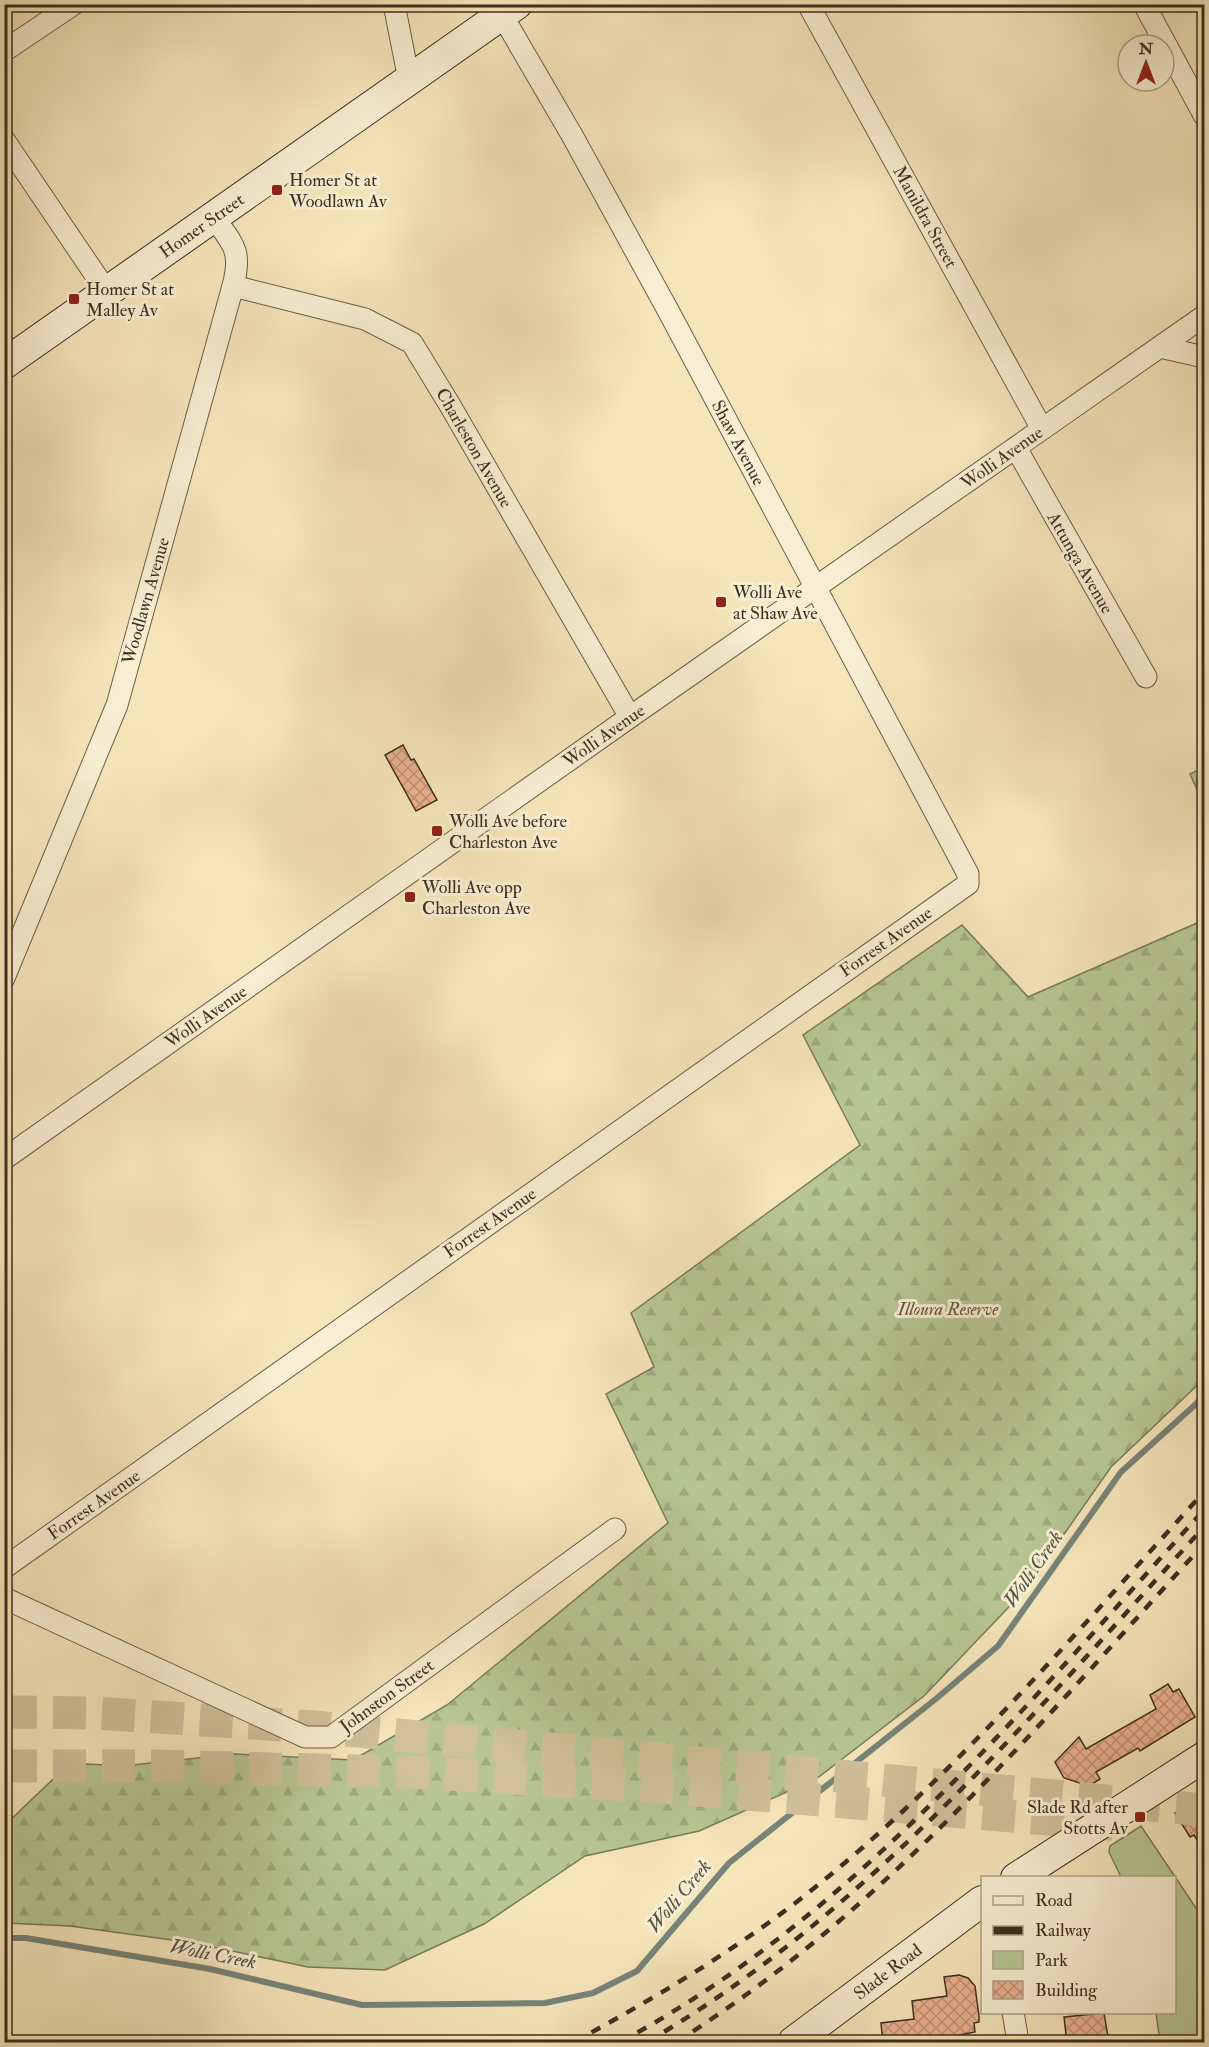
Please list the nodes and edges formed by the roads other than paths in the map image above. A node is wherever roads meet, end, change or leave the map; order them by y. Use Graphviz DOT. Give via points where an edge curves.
graph roads {
  1 [pos="74,4"];
  2 [pos="394,4"];
  3 [pos="808,4"];
  4 [pos="1144,4"];
  5 [pos="509,10"];
  6 [pos="4,51"];
  7 [pos="409,80"];
  8 [pos="1204,115"];
  9 [pos="4,140"];
  10 [pos="214,218"];
  11 [pos="234,286"];
  12 [pos="107,292"];
  13 [pos="1204,316"];
  14 [pos="1160,347"];
  15 [pos="1204,357"];
  16 [pos="4,364"];
  17 [pos="1042,429"];
  18 [pos="1016,448"];
  19 [pos="816,588"];
  20 [pos="1146,677"];
  21 [pos="630,717"];
  22 [pos="968,874"];
  23 [pos="4,978"];
  24 [pos="4,1159"];
  25 [pos="615,1529"];
  26 [pos="4,1568"];
  27 [pos="4,1598"];
  28 [pos="1204,1757"];
  29 [pos="1019,1876"];
  30 [pos="981,1902"];
  31 [pos="1013,2014"];
  32 [pos="793,2043"];
  33 [pos="1018,2043"];
  1 -- 6 [label="street"];
  2 -- 7 [label="street"];
  3 -- 17 [label="street, Manildra Street"];
  4 -- 8 [label="street"];
  5 -- 7 [label="street, Homer Street"];
  5 -- 19 [label="street, Shaw Avenue" via="573,137"];
  7 -- 10 [label="street, Homer Street"];
  9 -- 12 [label="street"];
  10 -- 11 [label="street, Woodlawn Avenue" via="238,256"];
  10 -- 12 [label="street, Homer Street"];
  11 -- 21 [label="street, Charleston Avenue" via="365,319 412,343"];
  11 -- 23 [label="street, Woodlawn Avenue" via="117,705"];
  12 -- 16 [label="street, Homer Street"];
  13 -- 14 [label="street, Wolli Avenue"];
  14 -- 15 [label="street"];
  14 -- 17 [label="street, Wolli Avenue"];
  17 -- 18 [label="street, Wolli Avenue"];
  18 -- 19 [label="street, Wolli Avenue"];
  18 -- 20 [label="street, Attunga Avenue"];
  19 -- 21 [label="street, Wolli Avenue"];
  19 -- 22 [label="street, Shaw Avenue"];
  21 -- 24 [label="street, Wolli Avenue"];
  22 -- 26 [label="street, Forrest Avenue" via="968,884"];
  25 -- 27 [label="street, Johnston Street" via="331,1737 305,1737"];
  28 -- 29 [label="street"];
  30 -- 32 [label="street, Slade Road"];
  31 -- 33 [label="street"];
}
